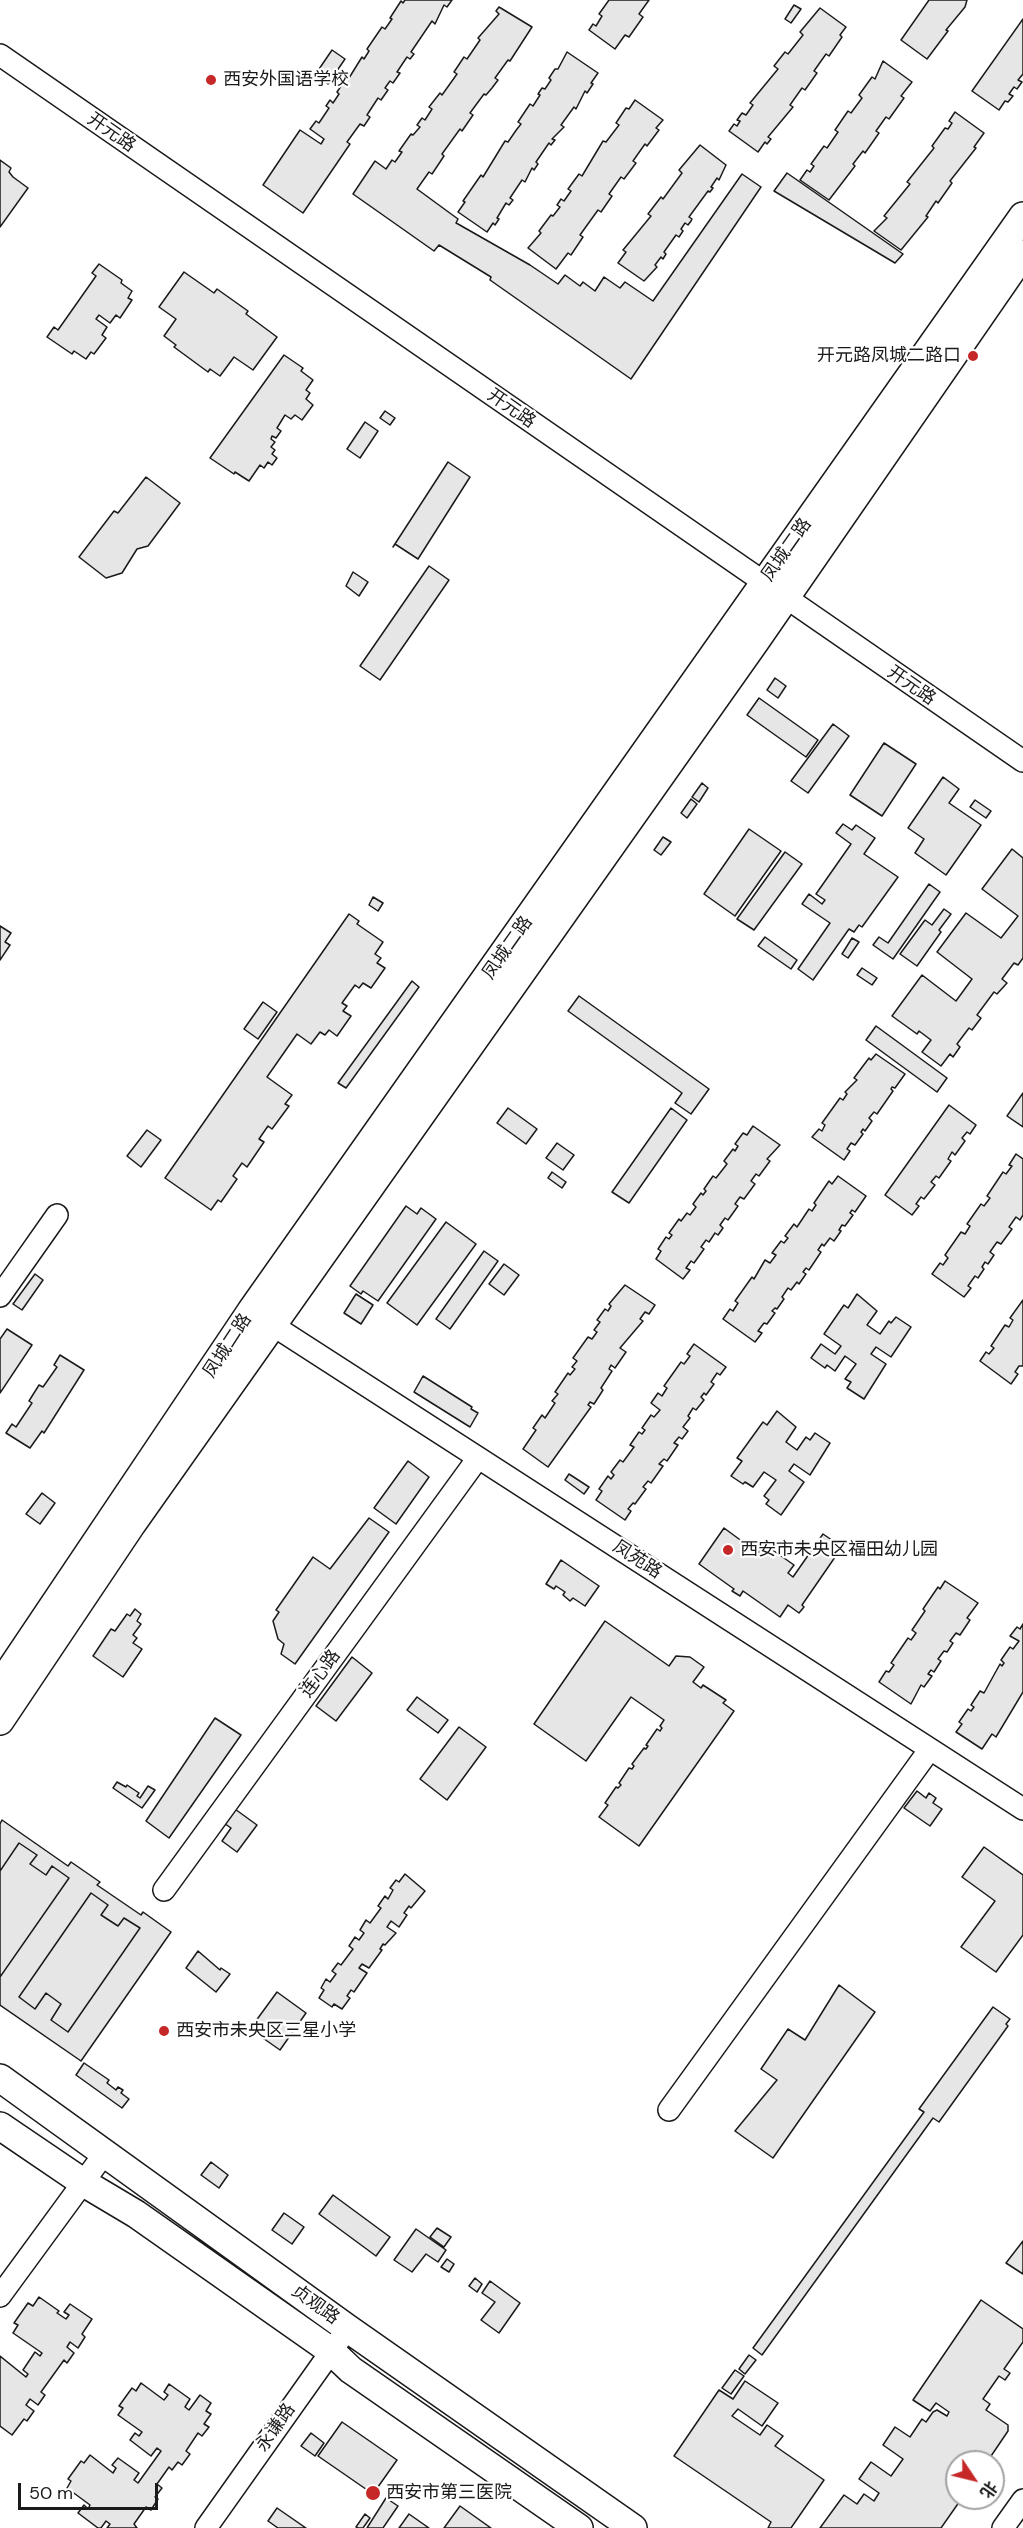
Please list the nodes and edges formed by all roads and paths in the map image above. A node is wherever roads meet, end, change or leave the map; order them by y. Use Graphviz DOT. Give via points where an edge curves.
graph roads {
  1 [pos="0,56"];
  2 [pos="1023,216"];
  3 [pos="1023,254"];
  4 [pos="764,583"];
  5 [pos="785,599"];
  6 [pos="1023,762"];
  7 [pos="57,1215"];
  8 [pos="0,1296"];
  9 [pos="262,1318"];
  10 [pos="478,1458"];
  11 [pos="0,1685"];
  12 [pos="0,1721"];
  13 [pos="930,1749"];
  14 [pos="1023,1809"];
  15 [pos="164,1890"];
  16 [pos="0,2078"];
  17 [pos="669,2110"];
  18 [pos="0,2126"];
  19 [pos="104,2154"];
  20 [pos="84,2183"];
  21 [pos="0,2296"];
  22 [pos="347,2328"];
  23 [pos="331,2351"];
  24 [pos="1023,2500"];
  25 [pos="206,2528"];
  26 [pos="579,2528"];
  27 [pos="633,2528"];
  28 [pos="1004,2528"];
  1 -- 4 [label="street, 开元路"];
  2 -- 4 [label="main road, 凤城二路"];
  3 -- 5 [label="main road, 凤城二路"];
  4 -- 5 [label="street, 开元路"];
  4 -- 9 [label="main road, 凤城二路"];
  5 -- 6 [label="street, 开元路"];
  5 -- 9 [label="main road, 凤城二路"];
  7 -- 8 [label="street"];
  9 -- 10 [label="street, 凤苑路"];
  9 -- 11 [label="main road, 凤城二路"];
  9 -- 12 [label="main road, 凤城二路"];
  10 -- 13 [label="street, 凤苑路"];
  10 -- 15 [label="street, 连心路"];
  13 -- 14 [label="street, 凤苑路"];
  13 -- 17 [label="street"];
  16 -- 19 [label="main road, 贞观路"];
  18 -- 20 [label="main road, 贞观路"];
  19 -- 20 [label="street"];
  19 -- 22 [label="main road, 贞观路"];
  20 -- 21 [label="street"];
  20 -- 23 [label="main road, 贞观路" via="135,2214"];
  22 -- 23 [label="street, 永谦路"];
  22 -- 27 [label="main road, 贞观路"];
  23 -- 25 [label="street, 永谦路"];
  23 -- 26 [label="main road, 贞观路" via="351,2370"];
  24 -- 28 [label="street"];
}
